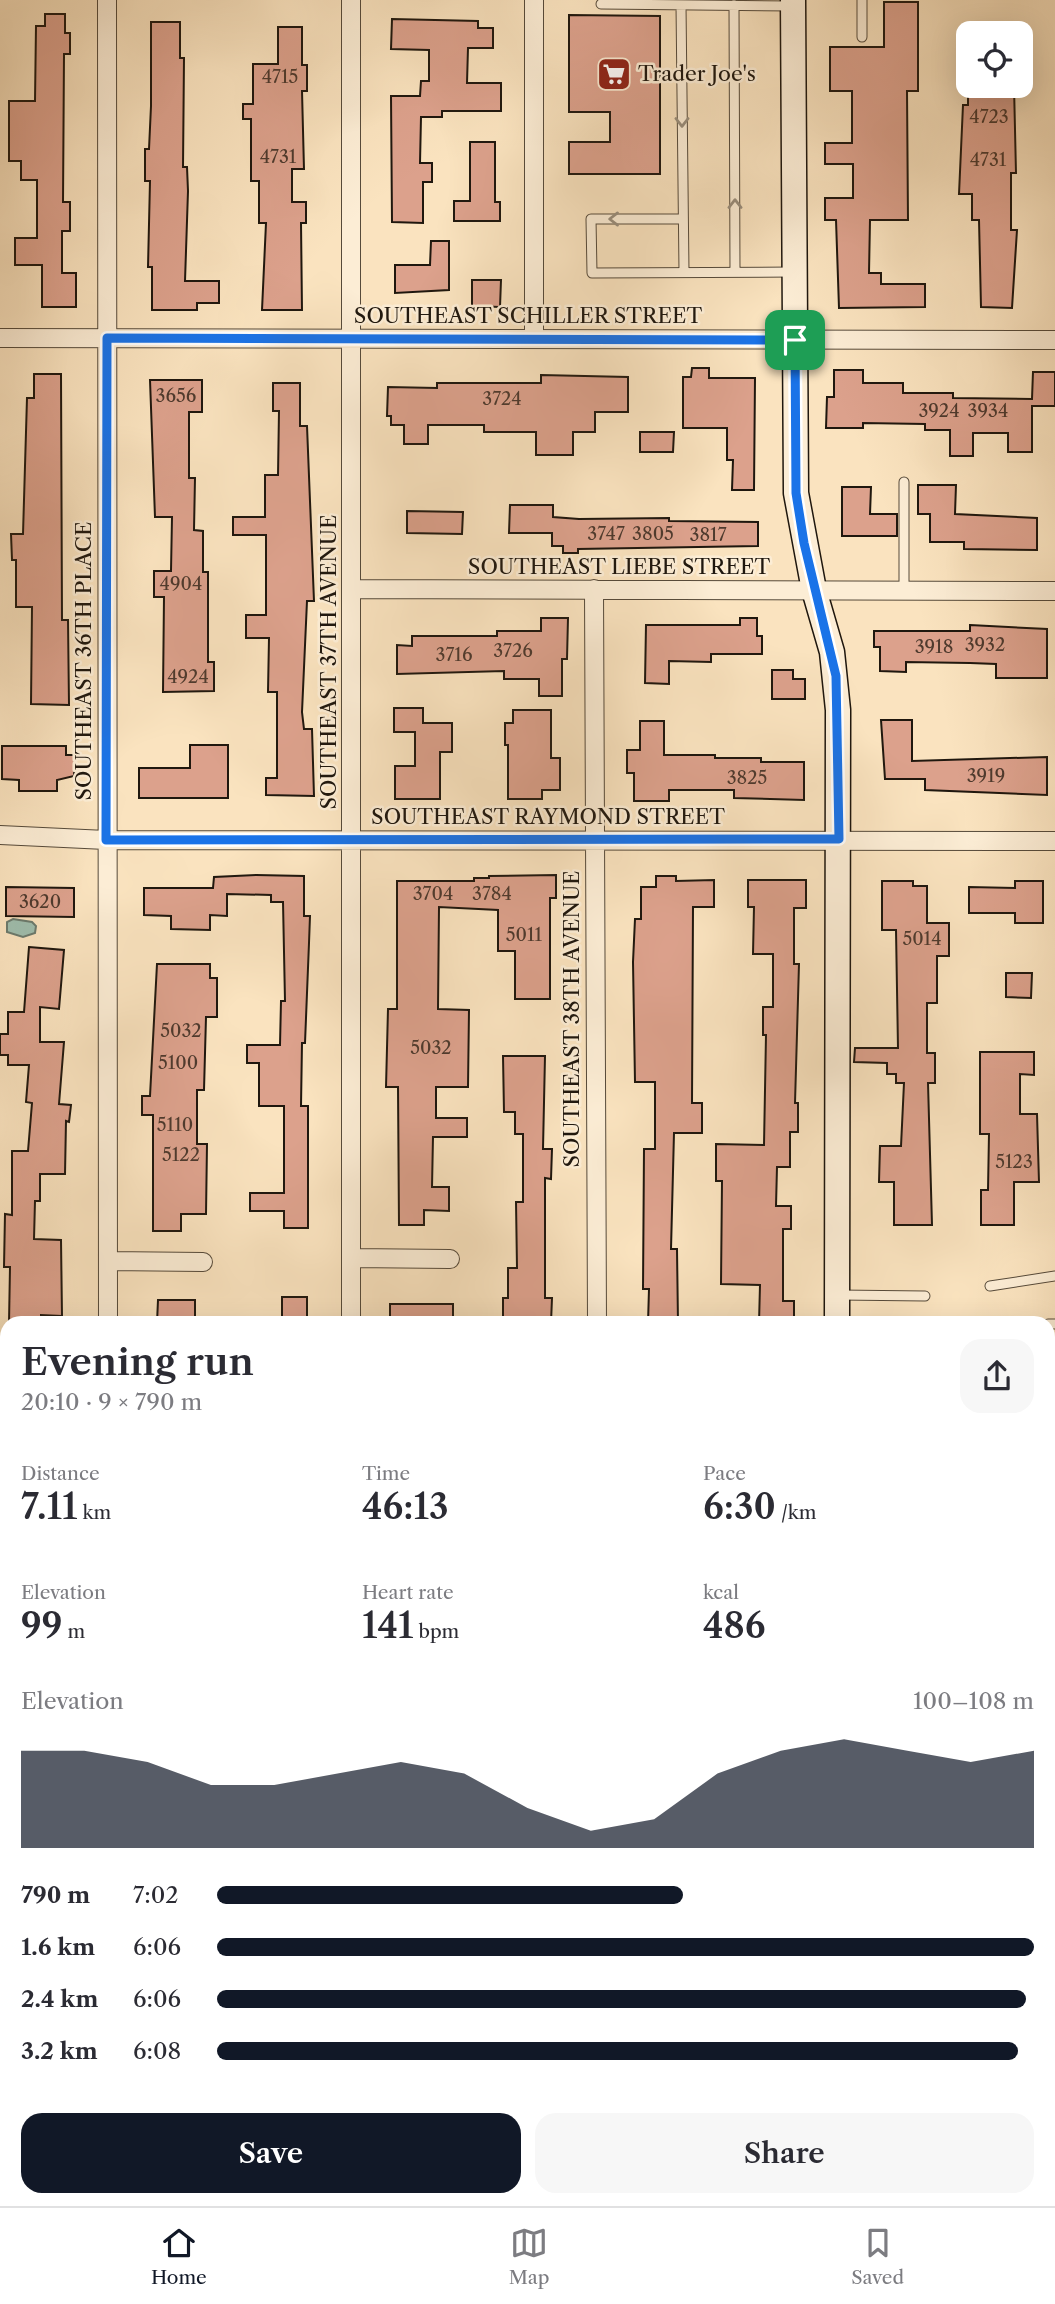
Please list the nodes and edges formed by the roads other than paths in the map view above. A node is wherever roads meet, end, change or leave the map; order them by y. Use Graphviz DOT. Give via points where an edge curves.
graph roads {
  1 [pos="107,0"];
  2 [pos="351,0"];
  3 [pos="534,0"];
  4 [pos="862,0"];
  5 [pos="793,3"];
  6 [pos="601,4"];
  7 [pos="681,5"];
  8 [pos="734,5"];
  9 [pos="862,37"];
  10 [pos="683,219"];
  11 [pos="684,272"];
  12 [pos="735,272"];
  13 [pos="794,272"];
  14 [pos="0,338"];
  15 [pos="107,338"];
  16 [pos="351,338"];
  17 [pos="534,339"];
  18 [pos="795,340"];
  19 [pos="1055,340"];
  20 [pos="904,482"];
  21 [pos="351,589"];
  22 [pos="594,589"];
  23 [pos="814,590"];
  24 [pos="904,590"];
  25 [pos="1055,591"];
  26 [pos="0,835"];
  27 [pos="352,839"];
  28 [pos="839,839"];
  29 [pos="106,840"];
  30 [pos="594,840"];
  31 [pos="1055,841"];
  32 [pos="352,1258"];
  33 [pos="450,1259"];
  34 [pos="107,1261"];
  35 [pos="204,1262"];
  36 [pos="1055,1276"];
  37 [pos="990,1286"];
  38 [pos="838,1295"];
  39 [pos="925,1296"];
  40 [pos="108,1316"];
  41 [pos="351,1316"];
  42 [pos="597,1316"];
  43 [pos="837,1316"];
  1 -- 15 [label="street, SOUTHEAST 36TH PLACE"];
  2 -- 16 [label="street, SOUTHEAST 37TH AVENUE"];
  3 -- 17 [label="street"];
  4 -- 9 [label="lane"];
  5 -- 8 [label="lane"];
  5 -- 13 [label="main road"];
  6 -- 7 [label="lane"];
  7 -- 8 [label="lane"];
  7 -- 10 [label="lane, one-way"];
  12 -- 8 [label="lane, one-way"];
  10 -- 11 [label="lane"];
  10 -- 11 [label="lane, one-way" via="592,219 592,273"];
  11 -- 12 [label="lane"];
  12 -- 13 [label="lane"];
  13 -- 18 [label="main road"];
  14 -- 15 [label="street, SOUTHEAST SCHILLER STREET"];
  15 -- 16 [label="street, SOUTHEAST SCHILLER STREET"];
  15 -- 29 [label="street, SOUTHEAST 36TH PLACE"];
  16 -- 17 [label="street, SOUTHEAST SCHILLER STREET"];
  16 -- 21 [label="street, SOUTHEAST 37TH AVENUE"];
  17 -- 18 [label="street, SOUTHEAST SCHILLER STREET"];
  18 -- 19 [label="street, SOUTHEAST SCHILLER STREET"];
  18 -- 23 [label="main road" via="796,493"];
  20 -- 24 [label="lane"];
  21 -- 22 [label="street, SOUTHEAST LIEBE STREET"];
  21 -- 27 [label="street, SOUTHEAST 37TH AVENUE"];
  22 -- 23 [label="street, SOUTHEAST LIEBE STREET"];
  22 -- 30 [label="street, SOUTHEAST 38TH AVENUE"];
  23 -- 24 [label="street, SOUTHEAST LIEBE STREET"];
  23 -- 28 [label="main road" via="836,676"];
  24 -- 25 [label="street, SOUTHEAST LIEBE STREET"];
  26 -- 29 [label="street, SOUTHEAST RAYMOND STREET"];
  27 -- 29 [label="street, SOUTHEAST RAYMOND STREET"];
  27 -- 30 [label="street, SOUTHEAST RAYMOND STREET"];
  27 -- 32 [label="street, SOUTHEAST 37TH AVENUE"];
  28 -- 30 [label="street, SOUTHEAST RAYMOND STREET"];
  28 -- 31 [label="street, SOUTHEAST RAYMOND STREET"];
  28 -- 38 [label="main road"];
  29 -- 34 [label="street, SOUTHEAST 36TH PLACE"];
  30 -- 42 [label="street, SOUTHEAST 38TH AVENUE"];
  32 -- 33 [label="street"];
  32 -- 41 [label="street, SOUTHEAST 37TH AVENUE"];
  34 -- 35 [label="street"];
  34 -- 40 [label="street, SOUTHEAST 36TH PLACE"];
  36 -- 37 [label="lane"];
  38 -- 39 [label="lane"];
  38 -- 43 [label="main road"];
}
